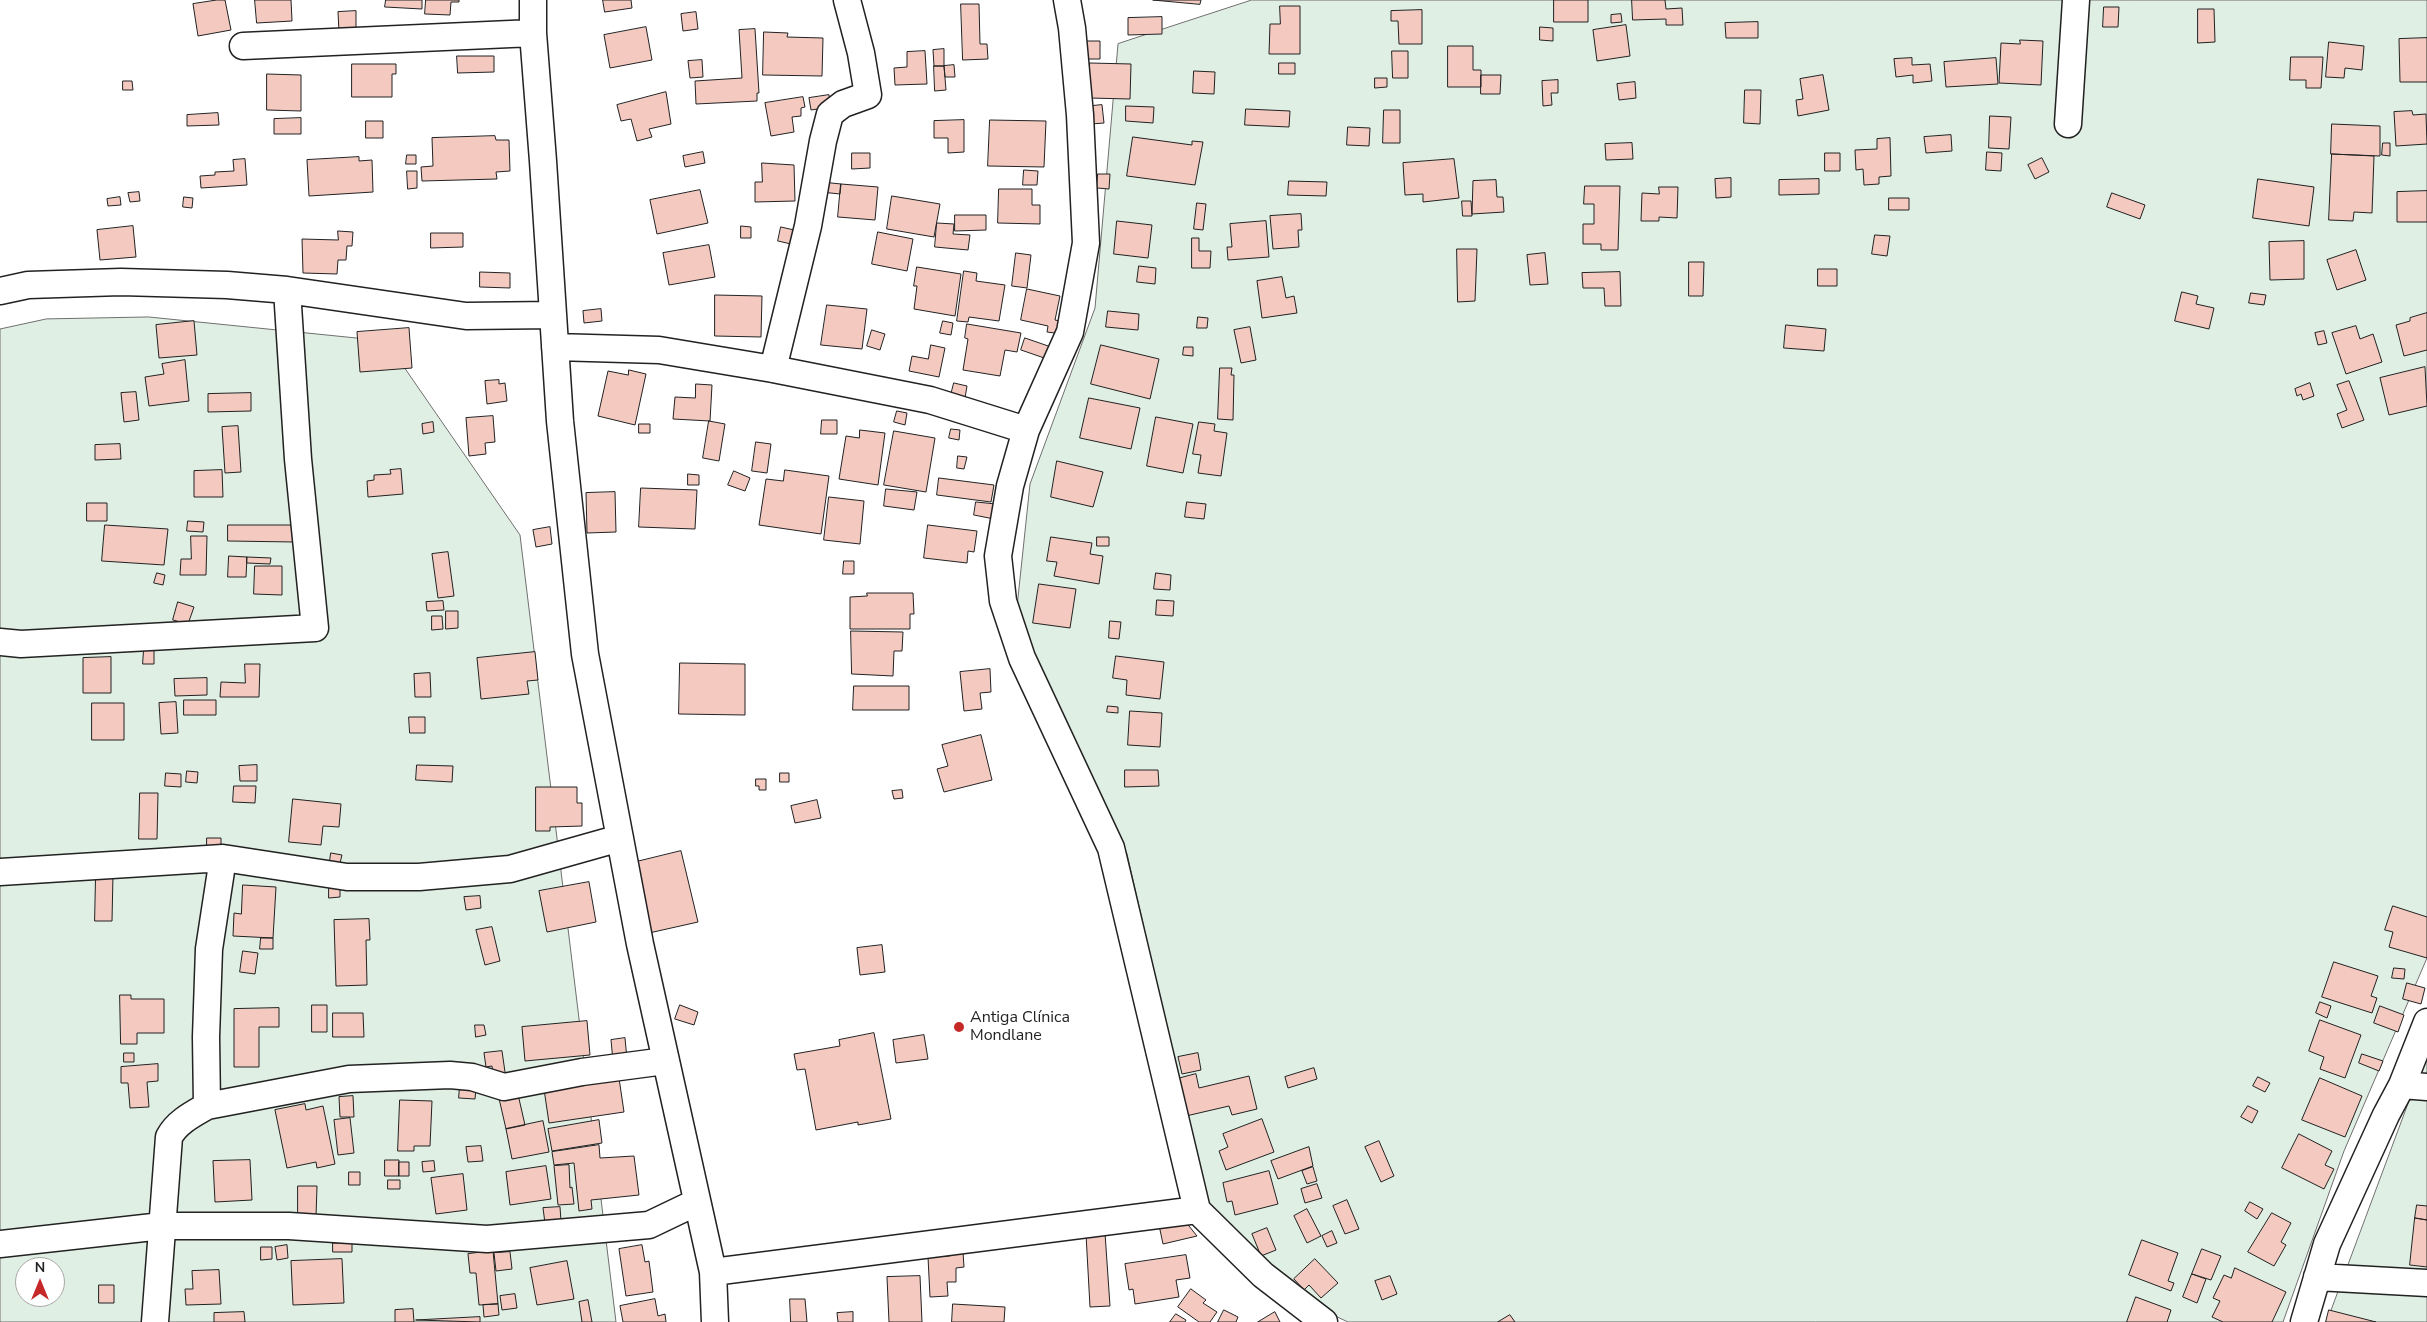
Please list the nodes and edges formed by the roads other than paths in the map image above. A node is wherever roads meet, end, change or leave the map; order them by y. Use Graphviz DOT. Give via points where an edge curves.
graph roads {
  1 [pos="533,0"];
  2 [pos="847,0"];
  3 [pos="1066,0"];
  4 [pos="2076,0"];
  5 [pos="532,33"];
  6 [pos="243,46"];
  7 [pos="2068,124"];
  8 [pos="287,290"];
  9 [pos="0,291"];
  10 [pos="553,315"];
  11 [pos="555,347"];
  12 [pos="773,368"];
  13 [pos="1026,430"];
  14 [pos="0,642"];
  15 [pos="620,838"];
  16 [pos="223,858"];
  17 [pos="0,872"];
  18 [pos="2427,1022"];
  19 [pos="666,1060"];
  20 [pos="2414,1086"];
  21 [pos="207,1106"];
  22 [pos="697,1202"];
  23 [pos="1197,1210"];
  24 [pos="162,1226"];
  25 [pos="0,1244"];
  26 [pos="713,1272"];
  27 [pos="2317,1277"];
  28 [pos="2427,1283"];
  29 [pos="155,1322"];
  30 [pos="715,1322"];
  31 [pos="1324,1322"];
  32 [pos="2304,1322"];
  1 -- 5 [label="street"];
  2 -- 12 [label="street" via="868,95 843,104 830,114 808,226"];
  3 -- 13 [label="street" via="1072,28 1080,115 1086,243 1070,332"];
  4 -- 7 [label="street"];
  5 -- 6 [label="street"];
  5 -- 10 [label="street"];
  8 -- 9 [label="street" via="122,282 28,285"];
  8 -- 10 [label="street" via="466,316"];
  8 -- 14 [label="street" via="298,459 315,628"];
  10 -- 11 [label="street"];
  11 -- 12 [label="street" via="658,350"];
  11 -- 15 [label="street" via="585,654"];
  12 -- 13 [label="street" via="930,400"];
  13 -- 23 [label="street" via="1010,486 998,556 1003,601 1022,658 1111,848"];
  15 -- 16 [label="street" via="510,869 419,877 347,877"];
  15 -- 19 [label="street"];
  16 -- 17 [label="street"];
  16 -- 21 [label="street" via="209,949"];
  18 -- 20 [label="street"];
  19 -- 21 [label="street" via="504,1087 472,1077 450,1075 349,1079"];
  19 -- 22 [label="street"];
  20 -- 27 [label="street" via="2386,1115 2327,1244"];
  21 -- 24 [label="street" via="185,1119 169,1137"];
  22 -- 24 [label="street" via="649,1225 487,1239 289,1226"];
  22 -- 26 [label="street"];
  23 -- 26 [label="street"];
  23 -- 31 [label="street" via="1263,1275"];
  24 -- 25 [label="street"];
  24 -- 29 [label="street"];
  26 -- 30 [label="street"];
  27 -- 28 [label="street"];
  27 -- 32 [label="street"];
}
